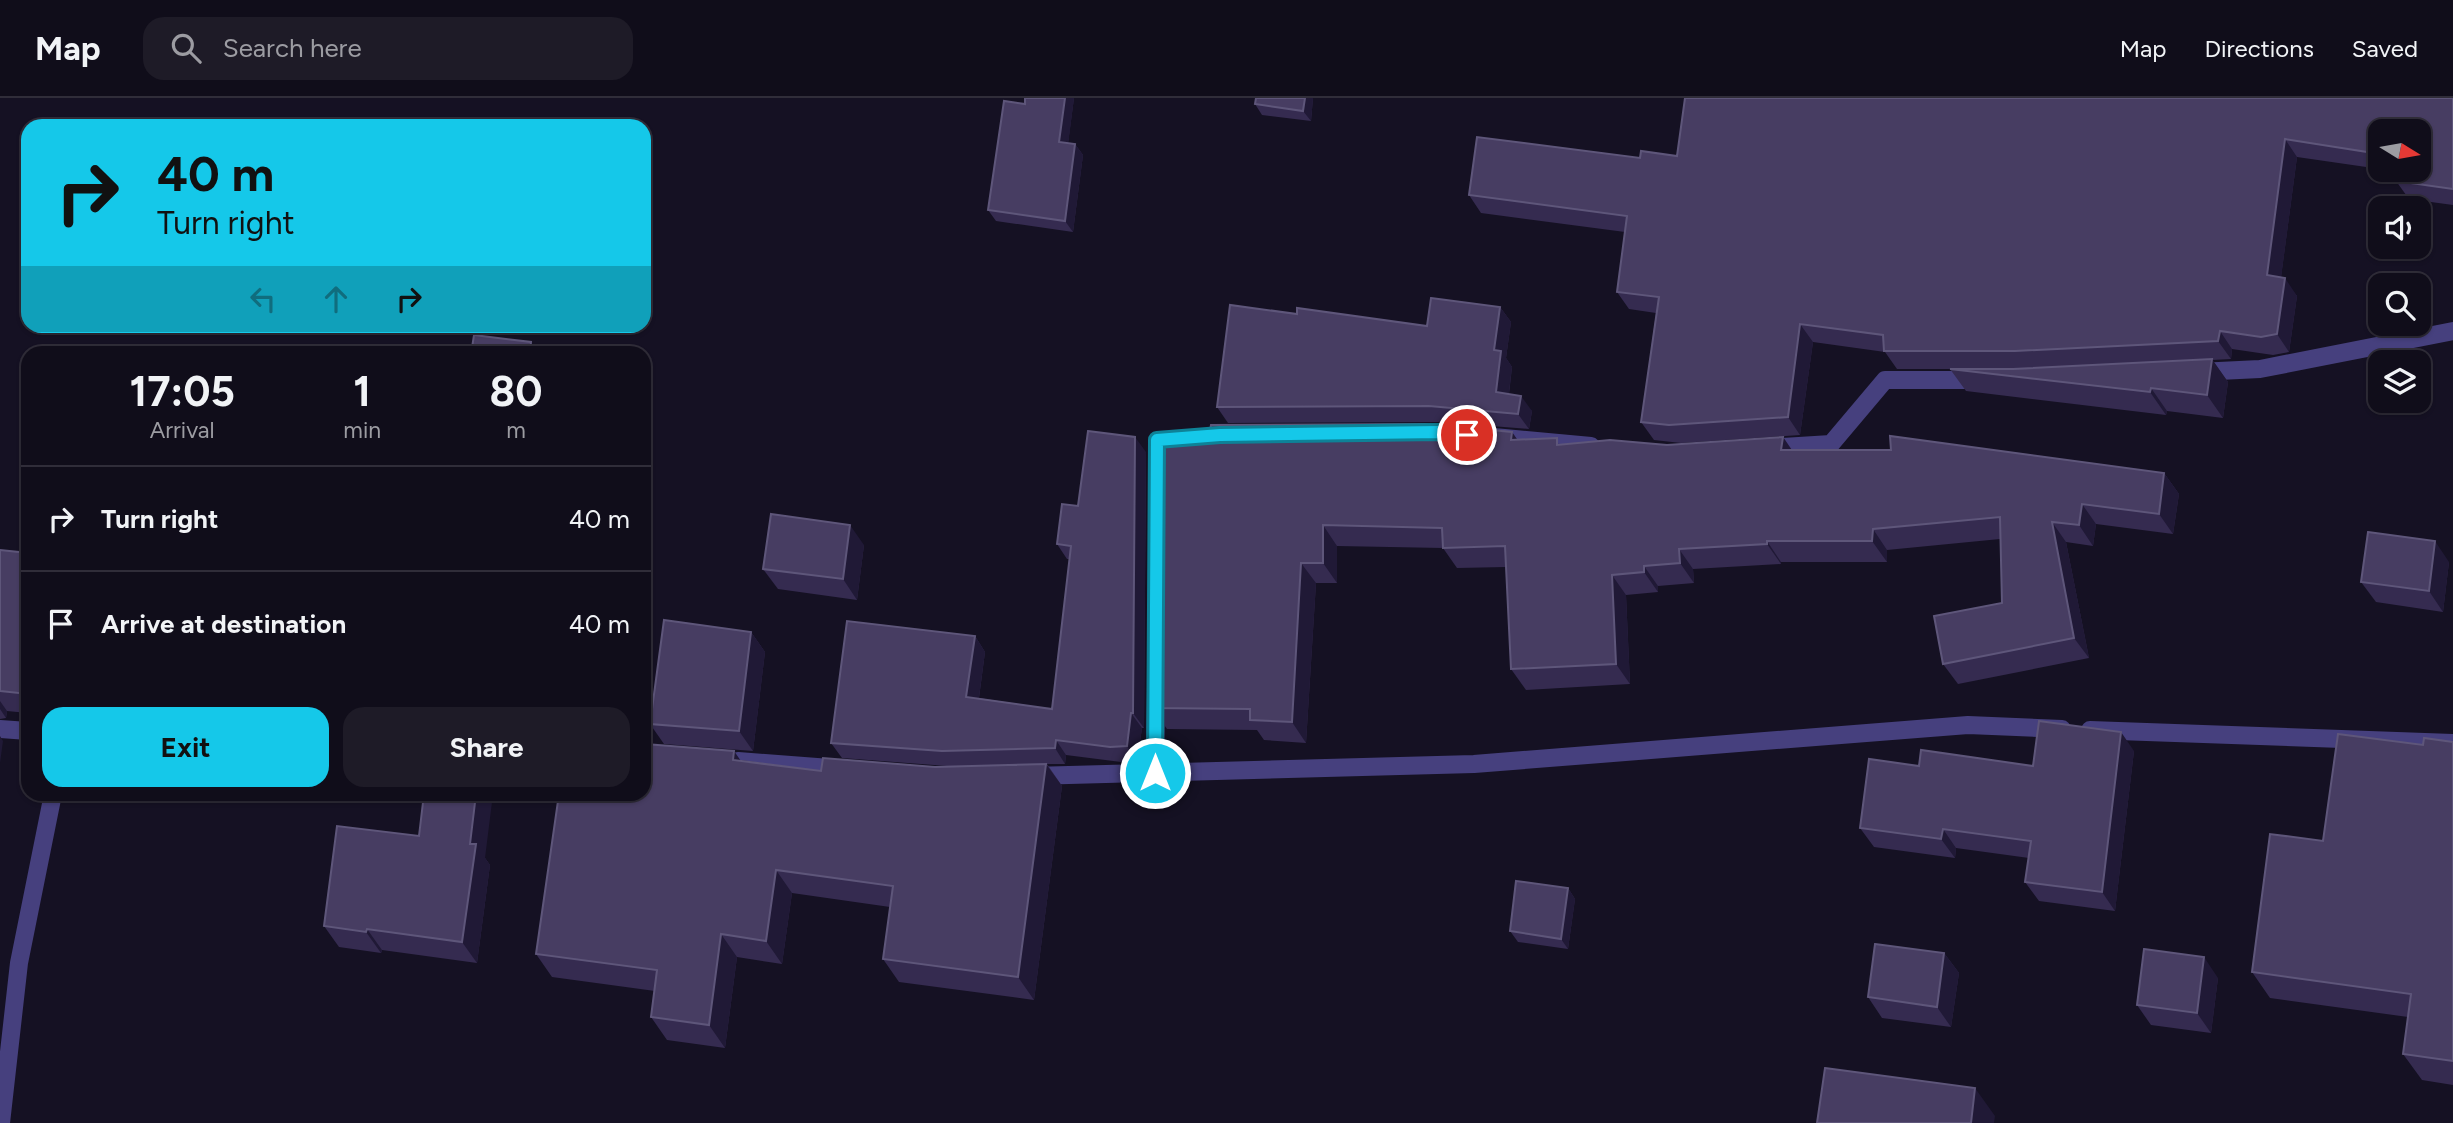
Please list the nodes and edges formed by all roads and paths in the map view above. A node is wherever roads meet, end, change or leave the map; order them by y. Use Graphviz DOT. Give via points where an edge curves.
graph roads {
  1 [pos="2453,331"];
  2 [pos="2178,373"];
  3 [pos="2002,380"];
  4 [pos="1480,436"];
  5 [pos="1614,448"];
  6 [pos="1749,449"];
  7 [pos="1156,676"];
  8 [pos="0,729"];
  9 [pos="21,730"];
  10 [pos="2453,743"];
  11 [pos="724,760"];
  12 [pos="858,771"];
  13 [pos="1155,773"];
  14 [pos="1020,776"];
  15 [pos="53,801"];
  16 [pos="1,1123"];
  1 -- 2 [label="street" via="2260,369"];
  3 -- 6 [label="street" via="1885,380 1831,444"];
  4 -- 5 [label="street"];
  7 -- 13 [label="street"];
  8 -- 9 [label="street"];
  10 -- 13 [label="street" via="1968,725 1474,764"];
  11 -- 12 [label="street"];
  13 -- 14 [label="street"];
  15 -- 16 [label="street" via="19,963"];
}
